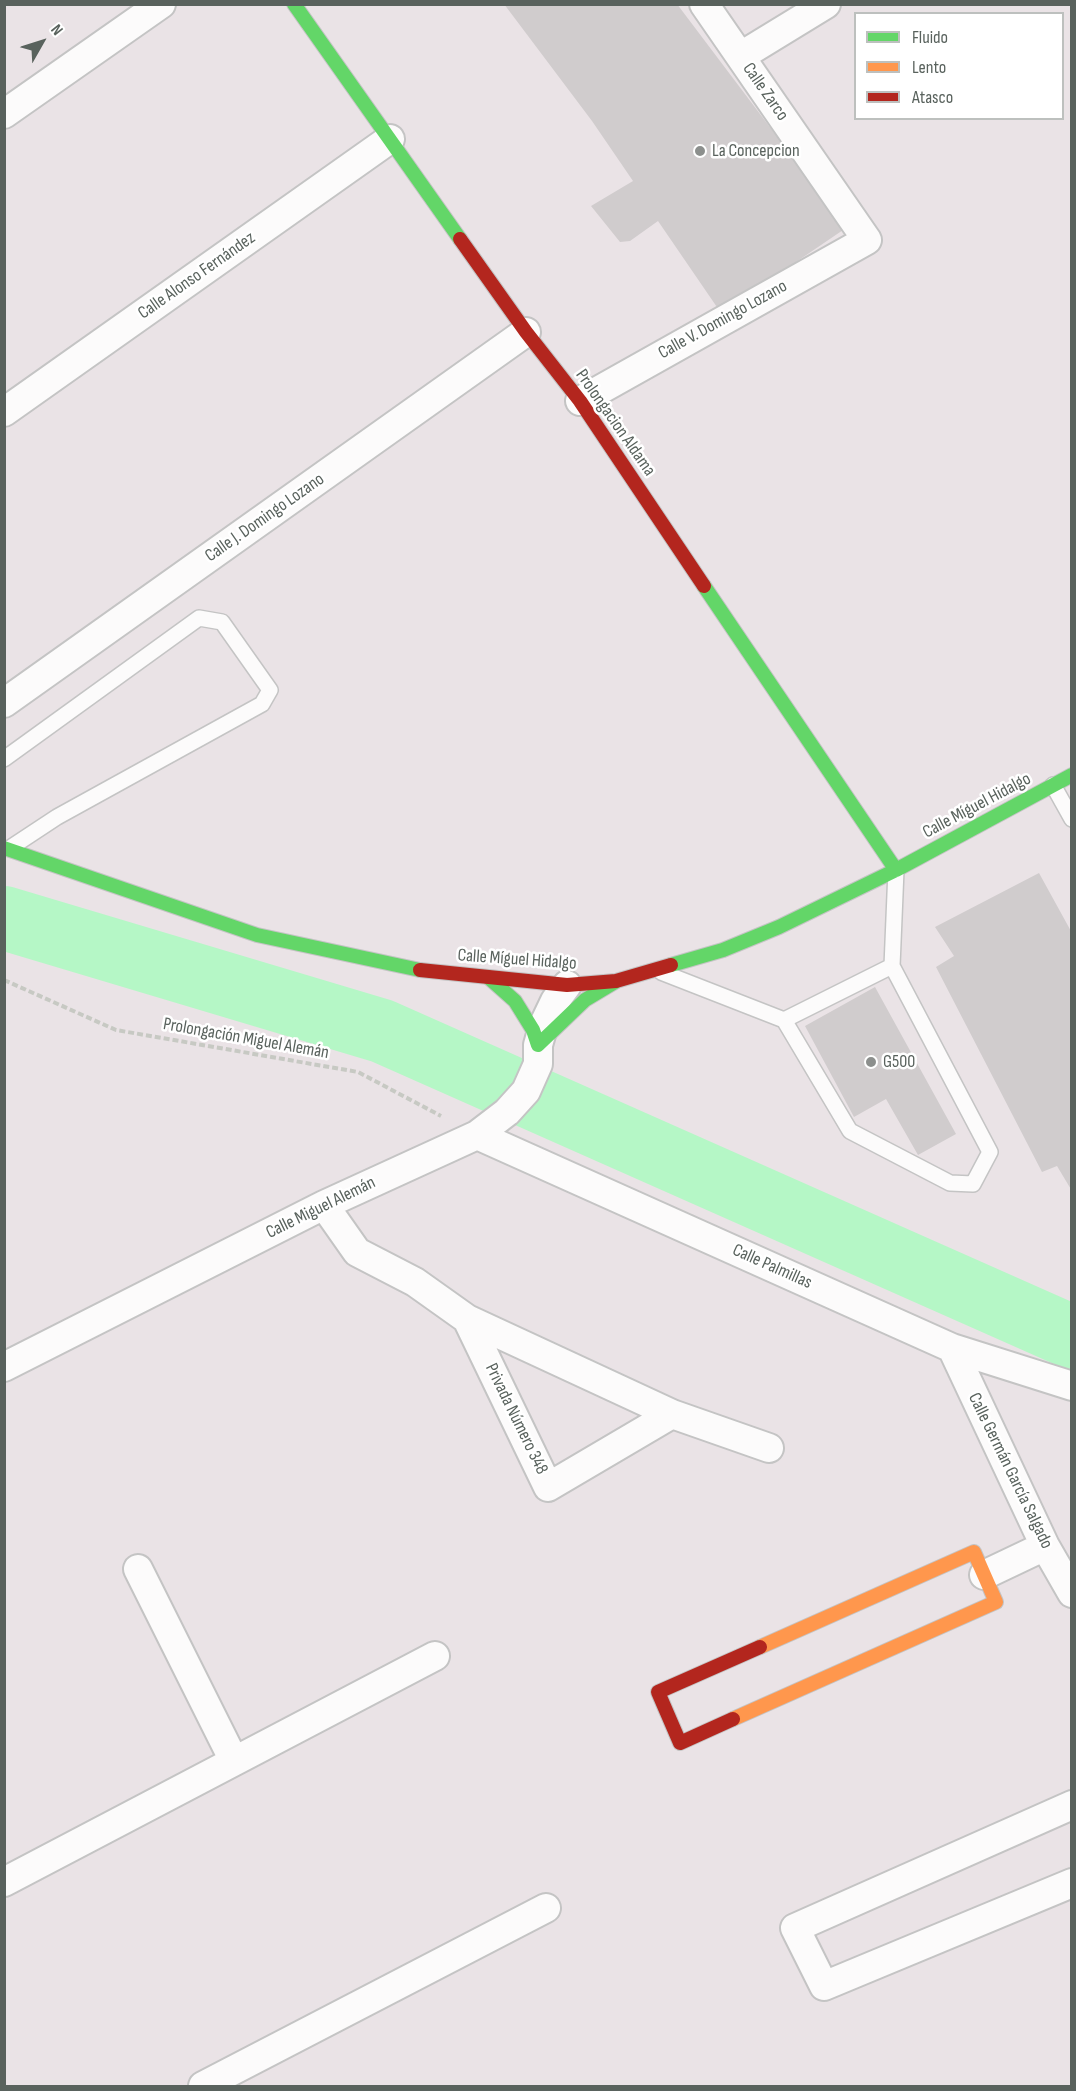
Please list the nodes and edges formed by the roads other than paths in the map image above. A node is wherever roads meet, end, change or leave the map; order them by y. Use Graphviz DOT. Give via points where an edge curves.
graph roads {
  1 [pos="161,4"];
  2 [pos="294,4"];
  3 [pos="704,4"];
  4 [pos="826,4"];
  5 [pos="741,56"];
  6 [pos="4,114"];
  7 [pos="390,139"];
  8 [pos="867,240"];
  9 [pos="526,332"];
  10 [pos="580,401"];
  11 [pos="4,412"];
  12 [pos="4,703"];
  13 [pos="4,759"];
  14 [pos="1071,775"];
  15 [pos="1053,785"];
  16 [pos="1071,819"];
  17 [pos="6,849"];
  18 [pos="896,870"];
  19 [pos="892,966"];
  20 [pos="656,970"];
  21 [pos="488,977"];
  22 [pos="616,981"];
  23 [pos="567,985"];
  24 [pos="784,1020"];
  25 [pos="538,1055"];
  26 [pos="477,1135"];
  27 [pos="324,1205"];
  28 [pos="467,1319"];
  29 [pos="952,1348"];
  30 [pos="4,1367"];
  31 [pos="1071,1386"];
  32 [pos="672,1414"];
  33 [pos="770,1448"];
  34 [pos="1045,1546"];
  35 [pos="138,1569"];
  36 [pos="984,1575"];
  37 [pos="1071,1593"];
  38 [pos="435,1656"];
  39 [pos="234,1761"];
  40 [pos="1071,1805"];
  41 [pos="4,1882"];
  42 [pos="1071,1883"];
  43 [pos="546,1908"];
  44 [pos="203,2086"];
  1 -- 6 [label="street"];
  2 -- 7 [label="street, Prolongacion Aldama"];
  3 -- 5 [label="street, Calle Zarco"];
  4 -- 5 [label="street"];
  5 -- 8 [label="street, Calle Zarco"];
  7 -- 9 [label="street, Prolongacion Aldama"];
  7 -- 11 [label="street, Calle Alonso Fernández"];
  8 -- 10 [label="street, Calle V. Domingo Lozano"];
  9 -- 10 [label="street, Prolongacion Aldama"];
  9 -- 12 [label="street, Calle J. Domingo Lozano"];
  10 -- 18 [label="street, Prolongacion Aldama"];
  13 -- 17 [label="lane" via="199,618 222,622 270,690 262,704"];
  14 -- 15 [label="street, Calle Míguel Hidalgo"];
  15 -- 16 [label="lane"];
  15 -- 18 [label="street, Calle Míguel Hidalgo"];
  17 -- 21 [label="street, Calle Míguel Hidalgo" via="257,936 412,969"];
  18 -- 19 [label="lane"];
  18 -- 20 [label="street, Calle Míguel Hidalgo" via="779,927 723,950"];
  19 -- 24 [label="lane"];
  19 -- 24 [label="lane" via="990,1152 973,1184 950,1183 850,1131"];
  20 -- 22 [label="street, Calle Míguel Hidalgo"];
  20 -- 24 [label="lane"];
  21 -- 23 [label="street, Calle Míguel Hidalgo"];
  21 -- 25 [label="street" via="514,1001 533,1030"];
  22 -- 23 [label="street, Calle Míguel Hidalgo"];
  22 -- 25 [label="street" via="585,1000 557,1025"];
  23 -- 25 [label="street, Calle Miguel Alemán" via="544,1024"];
  25 -- 26 [label="street, Calle Miguel Alemán" via="526,1091"];
  26 -- 27 [label="street, Calle Miguel Alemán"];
  26 -- 29 [label="street, Calle Palmillas"];
  27 -- 28 [label="street, Privada Número 348" via="357,1252 415,1282"];
  27 -- 30 [label="street, Calle Miguel Alemán"];
  28 -- 32 [label="street, Privada Número 348"];
  28 -- 32 [label="street, Privada Número 348" via="548,1487"];
  29 -- 31 [label="street, Calle Palmillas"];
  29 -- 34 [label="street, Calle Germán García Salgado"];
  32 -- 33 [label="street, Privada Número 348"];
  34 -- 36 [label="street"];
  34 -- 37 [label="street, Calle Germán García Salgado"];
  35 -- 39 [label="street"];
  36 -- 36 [label="street" via="996,1602 680,1743 658,1692 974,1552"];
  38 -- 39 [label="street"];
  39 -- 41 [label="street"];
  40 -- 42 [label="street" via="795,1928 824,1986"];
  43 -- 44 [label="street"];
}
